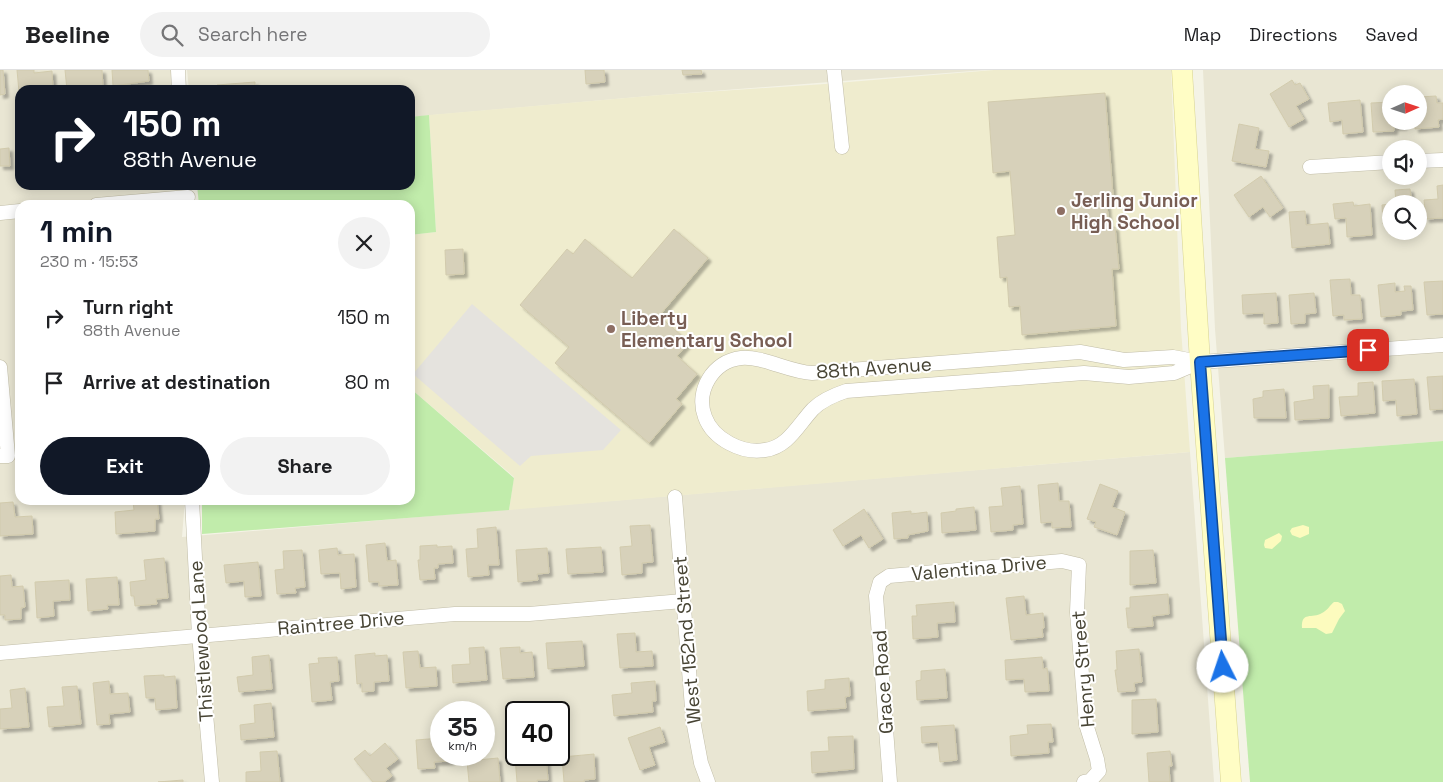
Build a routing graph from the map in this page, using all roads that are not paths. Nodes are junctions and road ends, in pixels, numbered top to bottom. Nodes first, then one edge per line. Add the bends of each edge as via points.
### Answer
1 (178, 70) edge
2 (834, 70) edge
3 (1182, 70) edge
4 (179, 85) edge
5 (842, 147) dead end
6 (1443, 160) edge
7 (1427, 161) edge
8 (1382, 162) edge
9 (1310, 166) dead end
10 (188, 196) edge
11 (147, 200) edge
12 (15, 212) edge
13 (0, 213) edge
14 (1443, 344) edge
15 (1200, 362) junction
16 (0, 367) edge
17 (4, 456) edge
18 (676, 497) dead end
19 (192, 505) edge
20 (1079, 565) joint
21 (880, 582) joint
22 (683, 601) junction
23 (199, 635) junction
24 (0, 653) edge
25 (704, 781) edge
26 (212, 782) edge
27 (890, 782) edge
28 (1084, 782) edge
29 (1231, 782) edge

1 - 4 street
2 - 5 street
3 - 15 street
6 - 7 street
8 - 9 street
10 - 11 street
12 - 13 street
14 - 15 street, 88th Avenue
15 - 15 street, 88th Avenue via 1173,357 1124,360 1080,352 802,373 739,358 718,367 712,374 702,397 703,411 706,420 724,440 744,450 764,450 784,442 823,401 846,391 1084,373 1129,376 1174,373
15 - 29 street
16 - 17 street
18 - 22 street, West 152nd Street
19 - 23 street, Thistlewood Lane
20 - 21 street, Valentina Drive via 1062,561 889,576
20 - 28 street, Henry Street via 1077,612 1086,724 1099,771 1090,781
21 - 27 street, Grace Road via 876,596
22 - 23 street, Raintree Drive via 529,614 455,614
22 - 25 street, West 152nd Street via 693,720
23 - 24 street, Raintree Drive
23 - 26 street, Thistlewood Lane

